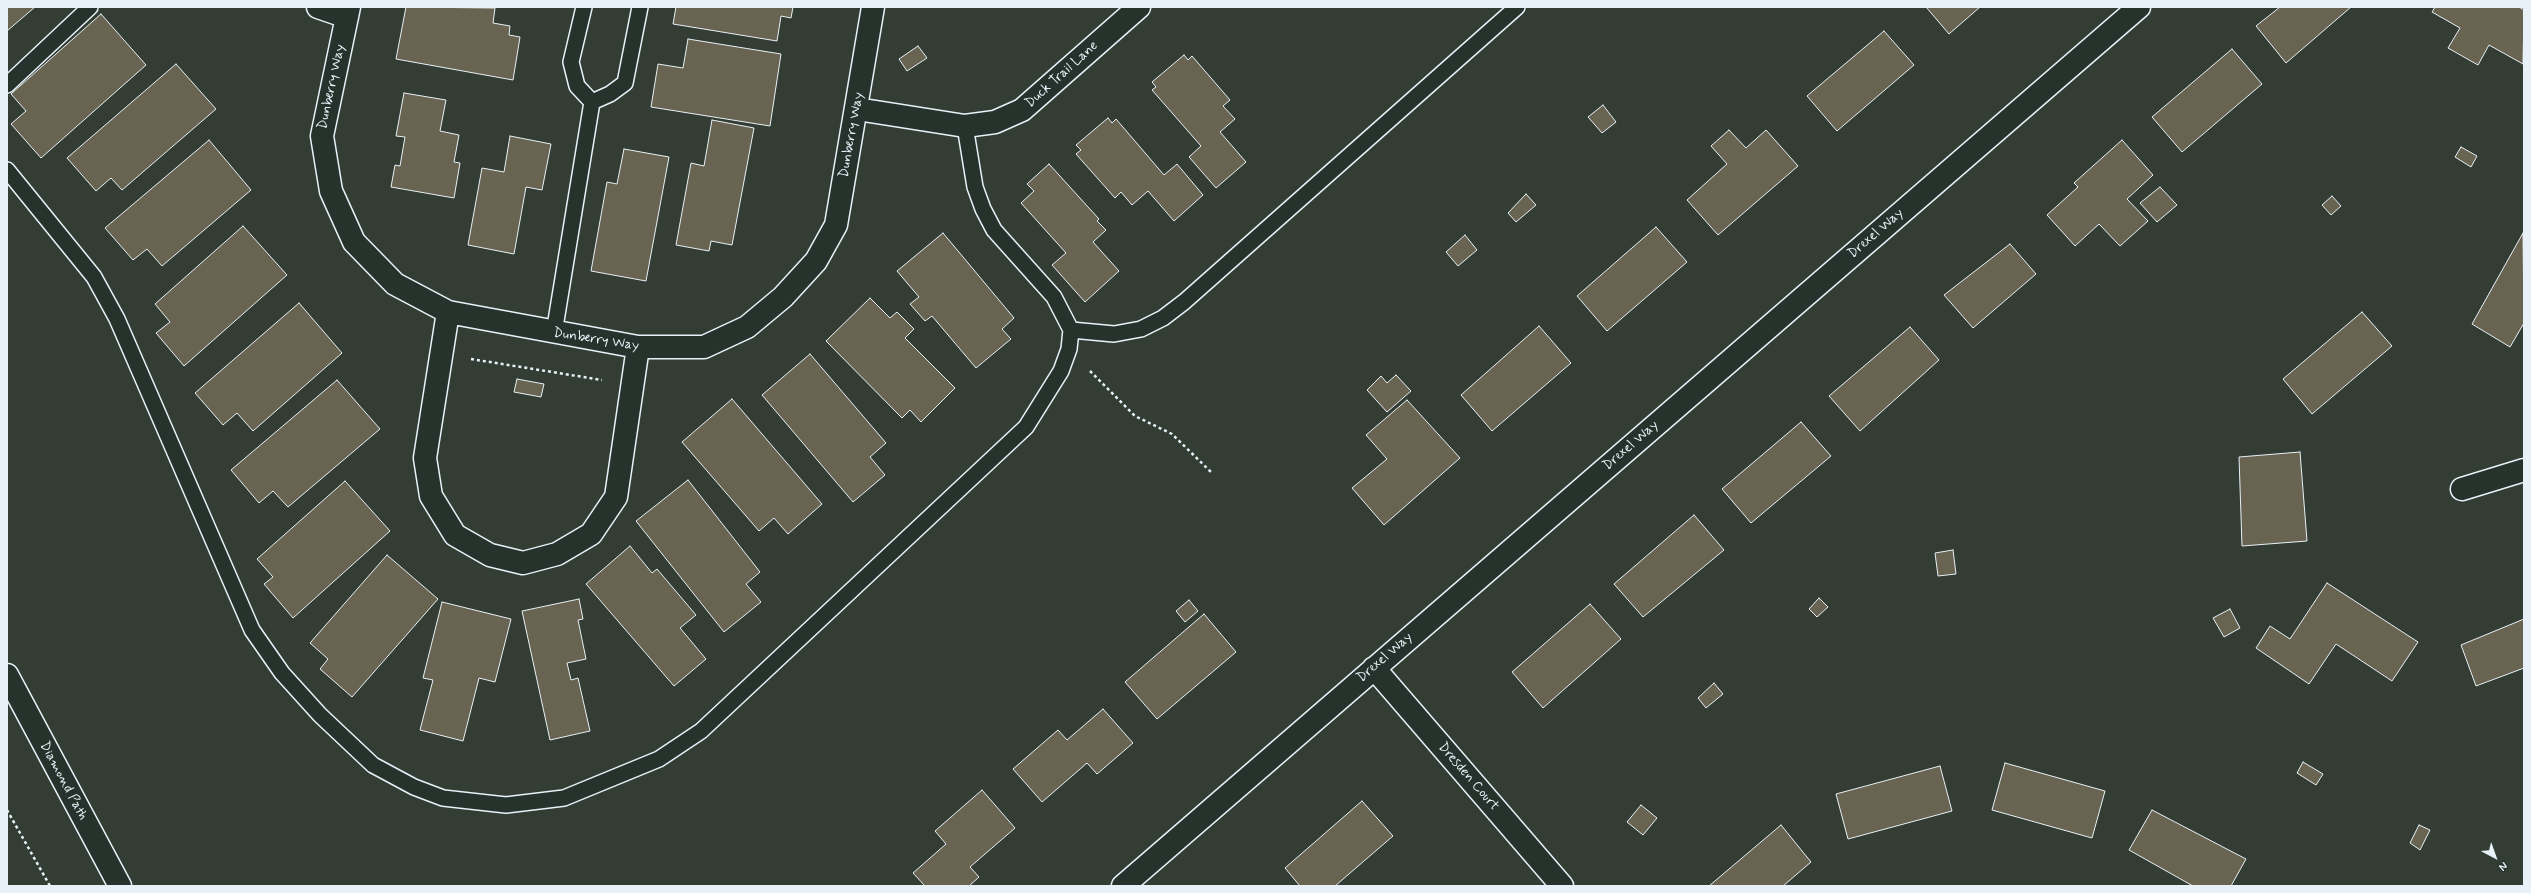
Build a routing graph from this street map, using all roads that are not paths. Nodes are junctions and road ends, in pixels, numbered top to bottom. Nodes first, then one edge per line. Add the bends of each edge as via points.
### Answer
1 (90, 7) edge
2 (318, 7) edge
3 (584, 7) edge
4 (640, 7) edge
5 (873, 7) edge
6 (1139, 7) edge
7 (1518, 7) edge
8 (2139, 7) edge
9 (348, 12) edge
10 (7, 85) edge
11 (592, 102) junction
12 (857, 109) junction
13 (965, 126) junction
14 (7, 170) edge
15 (448, 312) junction
16 (1072, 330) junction
17 (554, 333) junction
18 (638, 347) junction
19 (2524, 470) edge
20 (2462, 490) dead end
21 (1374, 668) junction
22 (7, 675) edge
23 (120, 886) edge
24 (1123, 886) edge
25 (1562, 886) edge

1 - 10 lane
2 - 9 street
3 - 11 lane via 571,62 576,86
4 - 11 lane via 625,83 610,94
5 - 12 street, Dunberry Way
6 - 13 street, Duck Trail Lane via 1022,110 995,122
7 - 16 lane via 1163,318 1141,329 1114,334
8 - 21 street, Drexel Way
9 - 15 street, Dunberry Way via 322,136 331,190 354,242 395,284
11 - 17 lane
12 - 13 street, Duck Trail Lane
12 - 18 street, Dunberry Way via 836,225 811,266 783,297 747,327 704,347
13 - 16 lane via 975,187 994,230 1054,297
14 - 16 lane via 94,277 117,319 252,630 265,649 282,673 320,715 373,765 414,787 443,798 506,805 564,798 659,759 700,731 1026,427 1060,371 1069,349
15 - 17 street, Dunberry Way
15 - 18 street via 425,458 431,496 456,535 490,555 523,563 557,554 591,534 616,497
17 - 18 street, Dunberry Way
19 - 20 street
21 - 24 street, Drexel Way
21 - 25 street, Dresden Court
22 - 23 street, Diamond Path

